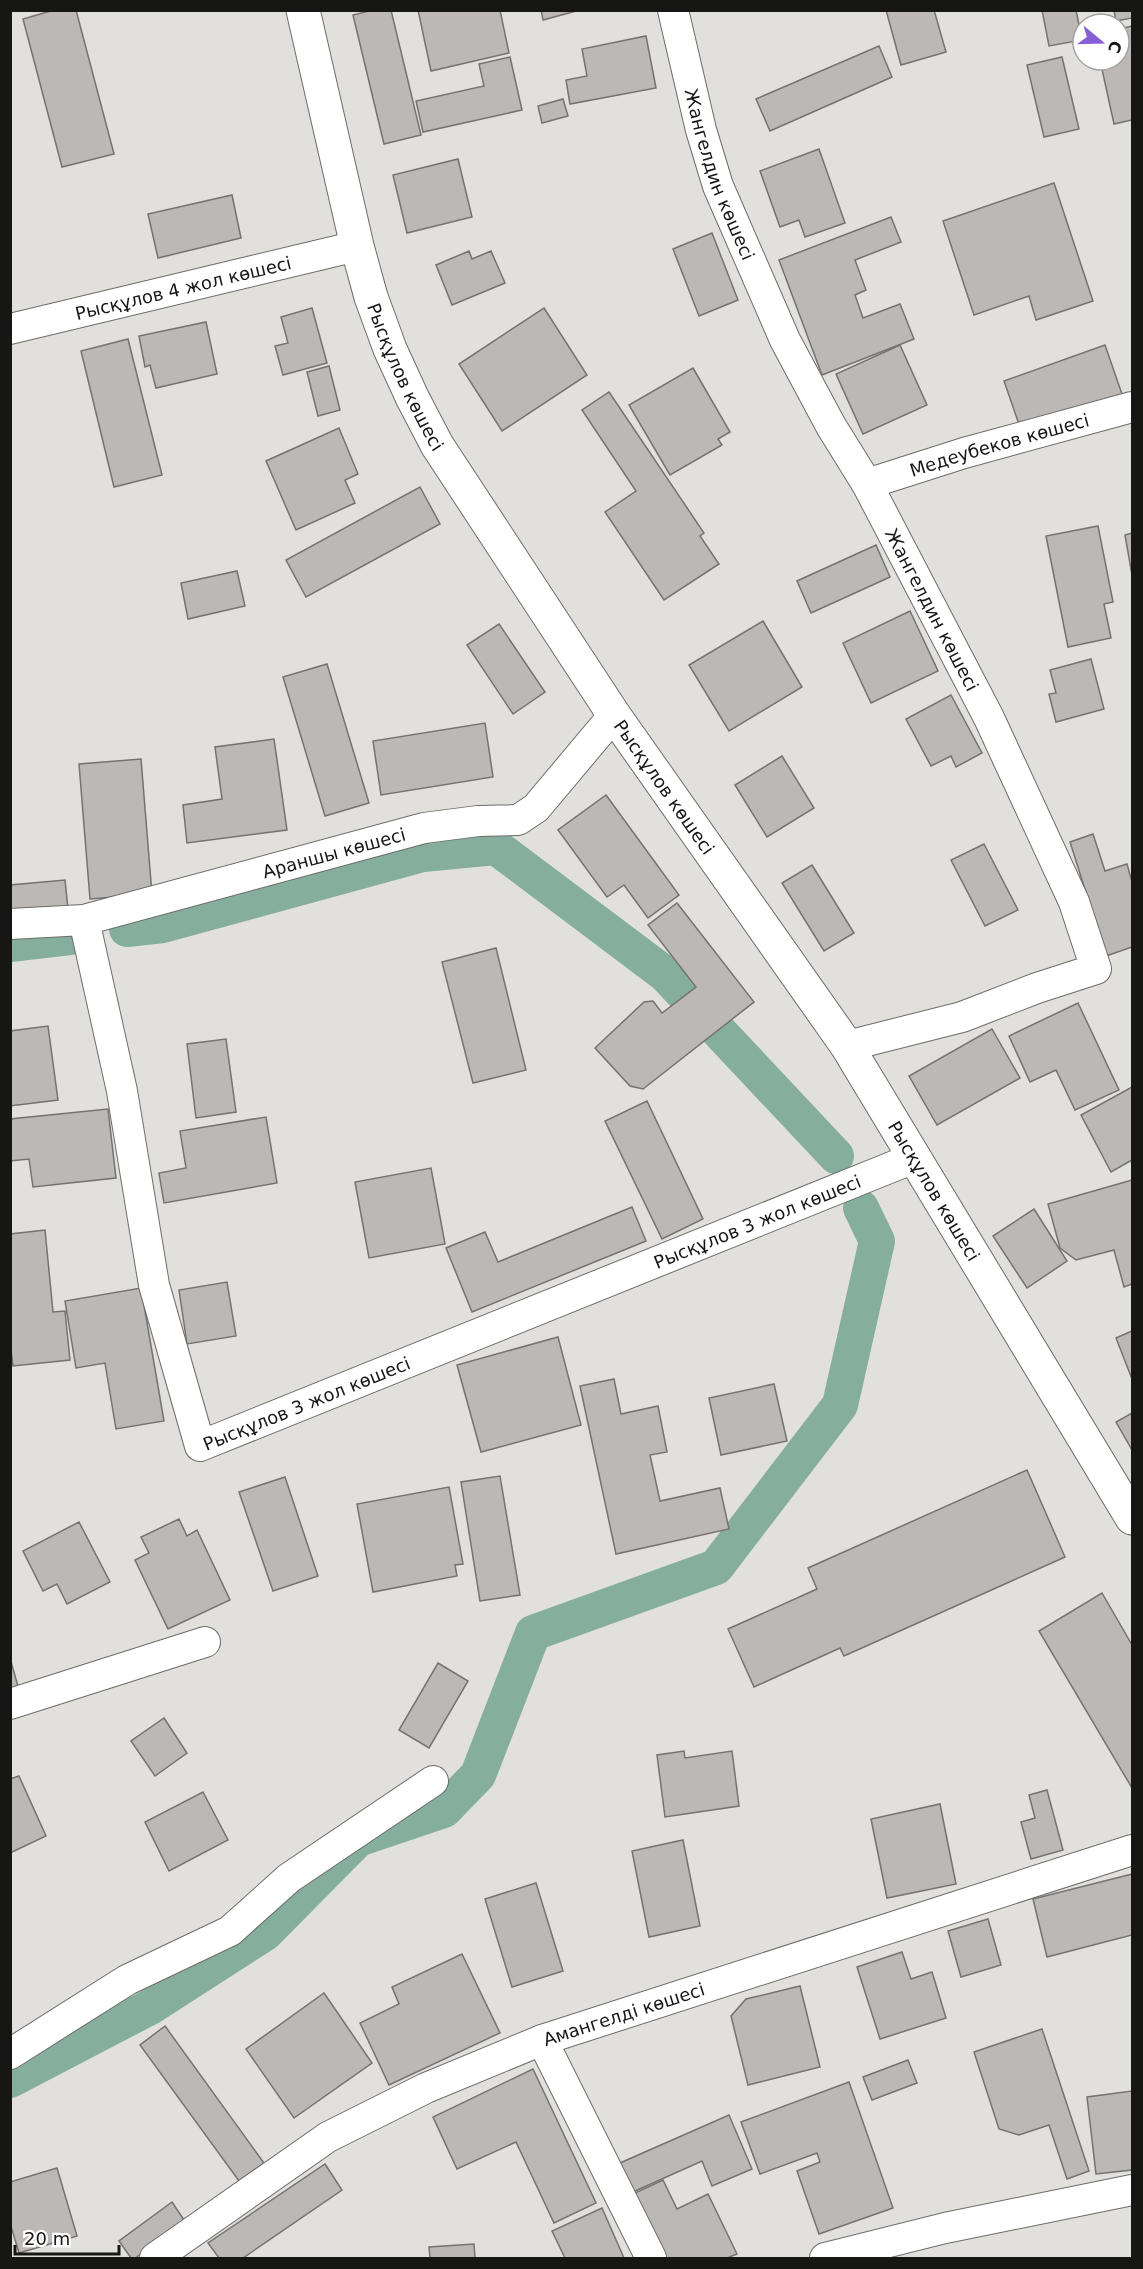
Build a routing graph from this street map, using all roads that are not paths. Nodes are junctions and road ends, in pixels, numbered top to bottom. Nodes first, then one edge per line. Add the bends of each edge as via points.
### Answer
1 (303, 10) edge
2 (673, 10) edge
3 (357, 246) junction
4 (10, 329) edge
5 (1132, 407) edge
6 (867, 484) junction
7 (614, 715) junction
8 (84, 920) junction
9 (10, 924) edge
10 (847, 1046) junction
11 (914, 1158) junction
12 (1132, 1518) edge
13 (205, 1642) dead end
14 (10, 1704) edge
15 (433, 1781) dead end
16 (1132, 1850) edge
17 (542, 2040) junction
18 (10, 2054) edge
19 (1132, 2190) edge
20 (155, 2259) edge
21 (651, 2259) edge
22 (825, 2259) edge

1 - 3 main road, Рысқұлов көшесі
2 - 6 street, Жангелдин көшесі via 700,130 718,186 785,340
3 - 4 street, Рысқұлов 4 жол көшесі
3 - 7 main road, Рысқұлов көшесі via 390,349 432,435
5 - 6 street, Медеубеков көшесі
6 - 10 street, Жангелдин көшесі via 989,718 1074,902 1096,969 962,1017
7 - 8 street, Араншы көшесі via 536,808 518,819 424,828
7 - 10 main road, Рысқұлов көшесі
8 - 9 street, Араншы көшесі
8 - 11 street, Рысқұлов 3 жол көшесі via 122,1091 154,1284 201,1446
10 - 11 main road, Рысқұлов көшесі
11 - 12 main road, Рысқұлов көшесі
13 - 14 street
15 - 18 street via 289,1878 230,1931 127,1980
16 - 17 street, Амангелді көшесі
17 - 20 street, Амангелді көшесі via 426,2088 328,2137
17 - 21 street
19 - 22 street via 945,2228

